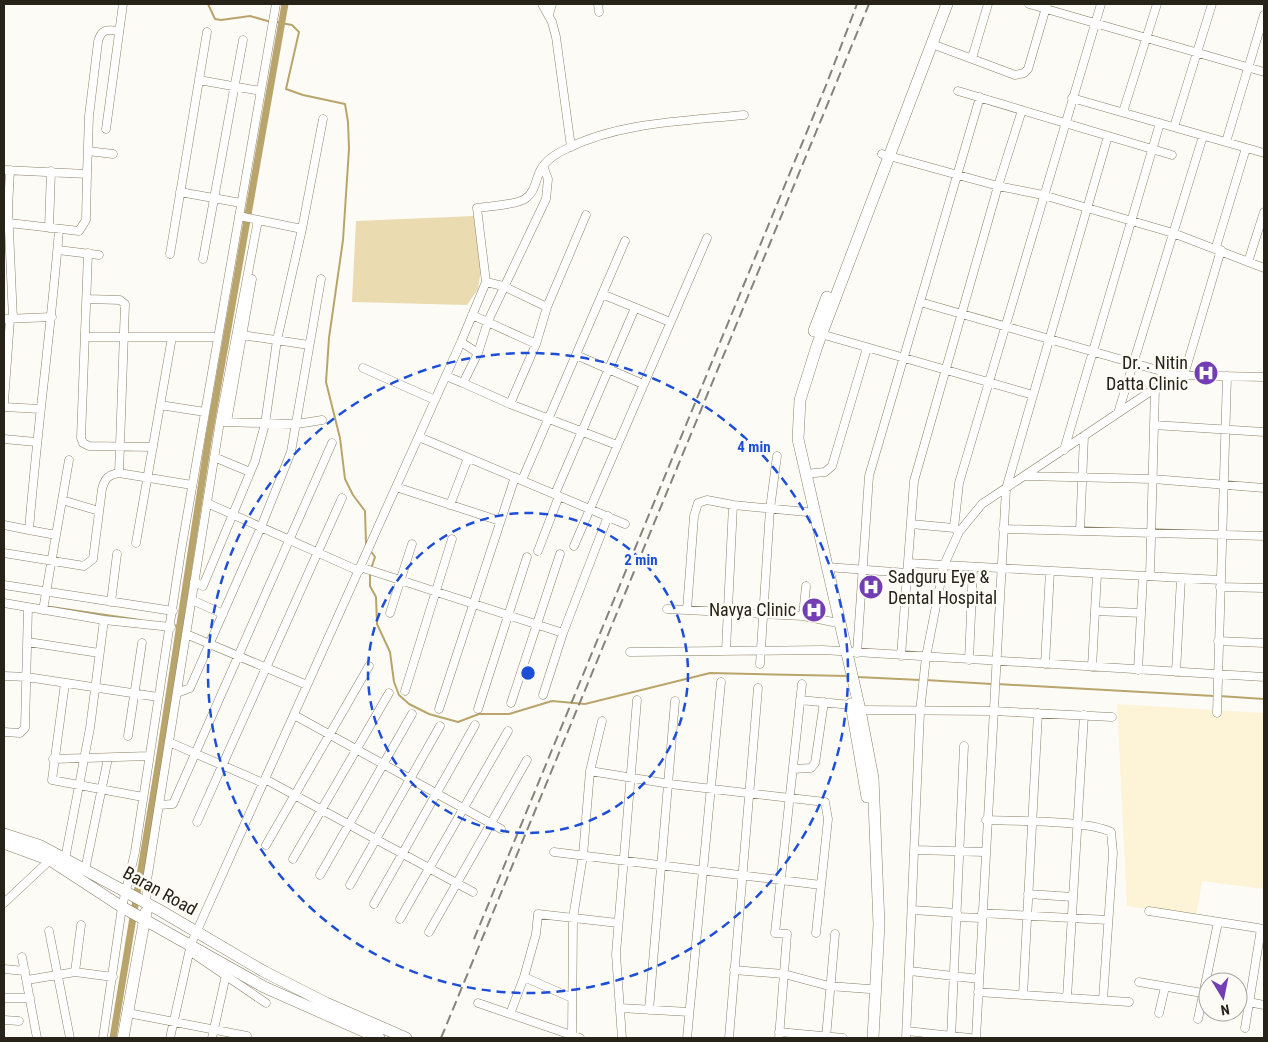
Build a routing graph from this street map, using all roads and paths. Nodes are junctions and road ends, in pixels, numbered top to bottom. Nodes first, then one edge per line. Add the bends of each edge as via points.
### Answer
1 (123, 4) edge
2 (276, 4) edge
3 (542, 4) edge
4 (552, 4) edge
5 (598, 4) edge
6 (940, 4) edge
7 (948, 4) edge
8 (988, 4) edge
9 (1029, 4) edge
10 (1101, 4) edge
11 (1157, 4) edge
12 (1212, 4) edge
13 (1046, 6) edge
14 (599, 12) dead end
15 (549, 14) junction
16 (1264, 15) edge
17 (1095, 22) junction
18 (119, 30) junction
19 (207, 32) dead end
20 (1146, 39) junction
21 (243, 40) dead end
22 (932, 44) junction
23 (1198, 53) junction
24 (972, 58) junction
25 (1249, 68) junction
26 (1264, 72) edge
27 (199, 80) junction
28 (234, 87) junction
29 (260, 91) junction
30 (958, 91) dead end
31 (980, 97) junction
32 (1072, 98) junction
33 (1022, 110) junction
34 (1123, 112) junction
35 (744, 115) dead end
36 (323, 119) dead end
37 (1064, 122) junction
38 (1160, 123) junction
39 (1174, 127) junction
40 (106, 129) dead end
41 (1108, 136) junction
42 (1203, 136) junction
43 (1226, 142) junction
44 (571, 147) junction
45 (1246, 148) junction
46 (1152, 149) junction
47 (88, 151) junction
48 (1264, 153) edge
49 (113, 154) dead end
50 (886, 155) junction
51 (1172, 155) dead end
52 (543, 166) junction
53 (7, 170) edge
54 (51, 171) junction
55 (87, 174) junction
56 (957, 174) junction
57 (998, 186) junction
58 (180, 192) junction
59 (1043, 195) junction
60 (214, 198) junction
61 (241, 203) junction
62 (6, 208) edge
63 (1087, 208) junction
64 (1264, 212) edge
65 (586, 215) dead end
66 (241, 217) junction
67 (256, 219) junction
68 (1130, 220) junction
69 (9, 223) junction
70 (49, 228) junction
71 (302, 229) junction
72 (60, 230) junction
73 (1173, 233) junction
74 (707, 238) dead end
75 (625, 242) dead end
76 (1218, 249) junction
77 (58, 250) junction
78 (88, 254) junction
79 (170, 254) dead end
80 (99, 255) dead end
81 (203, 259) dead end
82 (1248, 262) junction
83 (1264, 268) edge
84 (252, 279) dead end
85 (321, 279) dead end
86 (486, 282) junction
87 (503, 286) junction
88 (602, 294) junction
89 (86, 299) junction
90 (920, 302) junction
91 (547, 307) junction
92 (635, 308) junction
93 (962, 314) junction
94 (472, 315) junction
95 (52, 317) junction
96 (9, 319) edge
97 (488, 322) junction
98 (670, 322) junction
99 (1005, 326) junction
100 (821, 334) junction
101 (242, 335) junction
102 (85, 337) junction
103 (124, 337) junction
104 (172, 337) junction
105 (218, 337) junction
106 (1049, 339) junction
107 (277, 340) junction
108 (461, 342) junction
109 (536, 344) junction
110 (310, 345) junction
111 (867, 348) junction
112 (1092, 351) junction
113 (478, 352) junction
114 (576, 355) junction
115 (904, 359) junction
116 (1134, 363) junction
117 (363, 368) dead end
118 (609, 369) junction
119 (947, 371) junction
120 (1175, 375) junction
121 (1184, 375) junction
122 (446, 376) junction
123 (1227, 376) junction
124 (1264, 377) edge
125 (463, 383) junction
126 (988, 383) junction
127 (643, 384) junction
128 (1155, 388) junction
129 (1032, 395) junction
130 (435, 400) junction
131 (4, 402) edge
132 (510, 404) junction
133 (160, 405) junction
134 (4, 407) edge
135 (40, 409) junction
136 (205, 412) junction
137 (1118, 413) junction
138 (549, 418) junction
139 (322, 420) dead end
140 (224, 422) junction
141 (264, 424) junction
142 (297, 424) junction
143 (1154, 426) junction
144 (1225, 428) junction
145 (582, 431) junction
146 (1264, 432) edge
147 (1084, 436) junction
148 (419, 437) junction
149 (4, 439) edge
150 (36, 442) junction
151 (332, 443) dead end
152 (121, 446) junction
153 (617, 446) junction
154 (153, 447) junction
155 (1064, 450) junction
156 (777, 456) dead end
157 (214, 457) junction
158 (468, 458) junction
159 (70, 460) dead end
160 (250, 472) junction
161 (119, 473) junction
162 (805, 474) junction
163 (1025, 476) junction
164 (147, 477) junction
165 (1083, 478) junction
166 (518, 479) junction
167 (1153, 479) junction
168 (192, 485) junction
169 (1222, 486) junction
170 (396, 487) junction
171 (1264, 488) edge
172 (1006, 489) junction
173 (557, 495) junction
174 (342, 498) dead end
175 (62, 500) junction
176 (207, 502) junction
177 (450, 505) junction
178 (733, 506) junction
179 (590, 509) junction
180 (770, 509) junction
181 (99, 511) junction
182 (807, 512) junction
183 (234, 515) junction
184 (608, 516) junction
185 (500, 521) junction
186 (625, 524) dead end
187 (911, 524) junction
188 (4, 526) edge
189 (261, 527) junction
190 (1004, 529) junction
191 (29, 530) junction
192 (956, 530) junction
193 (1080, 531) junction
194 (1152, 533) junction
195 (56, 535) junction
196 (1222, 535) junction
197 (1264, 536) edge
198 (289, 540) junction
199 (452, 540) dead end
200 (136, 543) dead end
201 (412, 544) dead end
202 (574, 546) dead end
203 (538, 551) dead end
204 (317, 552) junction
205 (4, 553) edge
206 (117, 554) dead end
207 (560, 554) dead end
208 (527, 557) dead end
209 (52, 561) junction
210 (908, 563) junction
211 (944, 565) junction
212 (828, 567) junction
213 (973, 567) junction
214 (362, 569) junction
215 (1001, 569) junction
216 (863, 570) junction
217 (1050, 571) junction
218 (907, 573) junction
219 (1097, 574) junction
220 (1146, 576) junction
221 (1181, 578) junction
222 (400, 580) junction
223 (194, 582) junction
224 (1220, 583) junction
225 (4, 585) edge
226 (806, 586) dead end
227 (1264, 588) edge
228 (47, 592) junction
229 (436, 592) junction
230 (192, 600) junction
231 (111, 602) junction
232 (4, 603) edge
233 (472, 604) junction
234 (28, 607) junction
235 (667, 609) dead end
236 (43, 610) junction
237 (687, 610) junction
238 (1095, 611) junction
239 (727, 612) junction
240 (390, 613) dead end
241 (1141, 613) junction
242 (223, 614) junction
243 (764, 614) junction
244 (508, 615) junction
245 (803, 616) junction
246 (104, 620) junction
247 (171, 621) junction
248 (188, 621) junction
249 (833, 622) junction
250 (536, 624) junction
251 (562, 633) junction
252 (186, 634) junction
253 (1218, 641) junction
254 (28, 642) junction
255 (142, 643) dead end
256 (1264, 643) edge
257 (210, 644) junction
258 (726, 650) junction
259 (761, 650) junction
260 (630, 652) dead end
261 (99, 653) junction
262 (238, 656) junction
263 (901, 656) junction
264 (926, 657) junction
265 (847, 658) junction
266 (969, 660) junction
267 (996, 661) junction
268 (760, 664) dead end
269 (1045, 664) junction
270 (369, 666) dead end
271 (1092, 667) junction
272 (266, 668) junction
273 (1138, 670) junction
274 (1176, 672) junction
275 (1218, 675) junction
276 (4, 676) edge
277 (1264, 676) edge
278 (27, 677) junction
279 (721, 682) dead end
280 (65, 683) junction
281 (802, 684) dead end
282 (307, 685) junction
283 (94, 687) junction
284 (758, 688) dead end
285 (405, 691) dead end
286 (389, 692) dead end
287 (134, 693) junction
288 (177, 693) junction
289 (543, 695) dead end
290 (158, 697) junction
291 (638, 700) dead end
292 (800, 700) junction
293 (675, 701) dead end
294 (824, 702) junction
295 (511, 704) dead end
296 (855, 707) junction
297 (439, 709) dead end
298 (478, 709) dead end
299 (993, 711) junction
300 (920, 712) junction
301 (1038, 713) junction
302 (1217, 713) dead end
303 (412, 714) dead end
304 (294, 715) junction
305 (1084, 715) junction
306 (1112, 718) dead end
307 (602, 721) dead end
308 (475, 725) dead end
309 (440, 726) dead end
310 (508, 731) dead end
311 (4, 732) edge
312 (330, 734) junction
313 (128, 736) dead end
314 (169, 742) junction
315 (964, 746) dead end
316 (357, 749) junction
317 (194, 753) junction
318 (149, 756) junction
319 (108, 758) junction
320 (54, 759) junction
321 (84, 759) junction
322 (527, 760) dead end
323 (383, 764) junction
324 (222, 766) junction
325 (792, 769) junction
326 (590, 771) junction
327 (629, 778) junction
328 (410, 779) junction
329 (264, 781) junction
330 (670, 784) junction
331 (79, 786) junction
332 (103, 790) junction
333 (710, 790) junction
334 (437, 794) junction
335 (294, 795) junction
336 (750, 795) junction
337 (143, 797) junction
338 (789, 799) junction
339 (159, 805) junction
340 (464, 808) junction
341 (322, 810) junction
342 (986, 820) junction
343 (197, 822) dead end
344 (1032, 822) junction
345 (491, 823) junction
346 (348, 824) junction
347 (1077, 825) junction
348 (501, 829) dead end
349 (4, 834) edge
350 (376, 839) junction
351 (4, 842) edge
352 (266, 845) dead end
353 (916, 850) junction
354 (959, 851) junction
355 (554, 852) dead end
356 (984, 852) junction
357 (402, 854) junction
358 (583, 855) junction
359 (65, 859) junction
360 (50, 860) junction
361 (293, 860) dead end
362 (623, 861) junction
363 (661, 866) junction
364 (429, 868) junction
365 (85, 870) junction
366 (702, 871) junction
367 (320, 875) dead end
368 (742, 876) junction
369 (781, 881) junction
370 (457, 883) junction
371 (350, 885) dead end
372 (821, 886) junction
373 (473, 892) dead end
374 (128, 893) junction
375 (1028, 894) junction
376 (1073, 897) junction
377 (144, 902) junction
378 (4, 904) edge
379 (374, 904) dead end
380 (125, 908) junction
381 (913, 910) junction
382 (1148, 911) dead end
383 (957, 915) junction
384 (982, 916) junction
385 (1027, 916) junction
386 (142, 917) junction
387 (573, 918) junction
388 (1071, 918) junction
389 (400, 919) dead end
390 (1108, 920) junction
391 (1218, 922) junction
392 (618, 923) junction
393 (81, 925) dead end
394 (1263, 929) edge
395 (48, 931) dead end
396 (197, 932) junction
397 (429, 932) dead end
398 (816, 933) dead end
399 (835, 934) dead end
400 (191, 948) junction
401 (22, 957) dead end
402 (4, 970) edge
403 (25, 970) junction
404 (734, 970) junction
405 (910, 971) junction
406 (75, 972) junction
407 (1210, 972) edge
408 (784, 974) junction
409 (58, 975) junction
410 (226, 975) junction
411 (112, 977) junction
412 (524, 977) junction
413 (954, 977) junction
414 (979, 979) junction
415 (27, 980) junction
416 (1140, 982) dead end
417 (829, 986) junction
418 (1165, 987) junction
419 (869, 989) junction
420 (978, 992) junction
421 (1198, 993) edge
422 (1022, 995) junction
423 (4, 998) edge
424 (30, 998) junction
425 (572, 998) junction
426 (1066, 998) junction
427 (1103, 1000) junction
428 (1129, 1002) dead end
429 (1249, 1002) junction
430 (266, 1003) dead end
431 (478, 1003) dead end
432 (1264, 1004) edge
433 (620, 1008) junction
434 (650, 1010) junction
435 (689, 1012) junction
436 (1159, 1012) dead end
437 (128, 1013) junction
438 (510, 1014) junction
439 (4, 1020) edge
440 (174, 1020) junction
441 (19, 1021) dead end
442 (1245, 1028) dead end
443 (214, 1029) junction
444 (779, 1035) edge
445 (906, 1035) edge
446 (246, 1036) dead end
447 (575, 1037) edge
448 (826, 1037) edge
449 (951, 1037) edge
450 (37, 1038) edge
451 (70, 1038) edge
452 (102, 1038) edge
453 (123, 1038) edge
454 (170, 1038) edge
455 (212, 1038) edge
456 (379, 1038) edge
457 (406, 1038) edge
458 (622, 1038) edge
459 (687, 1038) edge
460 (729, 1038) edge
461 (843, 1038) edge
462 (866, 1038) edge
463 (872, 1038) edge
464 (970, 1038) edge
465 (976, 1038) edge

1 - 18 street
2 - 29 street
3 - 15 street
4 - 15 street
5 - 14 street
6 - 50 street
7 - 22 street
8 - 24 street
9 - 13 street
10 - 17 street
11 - 20 street
12 - 23 street
13 - 17 street
13 - 24 street via 1028,69 1024,73 1014,74
15 - 44 street via 558,47
16 - 25 street
17 - 20 street
17 - 32 street
18 - 40 street
18 - 47 street via 105,30 99,37
19 - 27 street
20 - 23 street
20 - 34 street
21 - 28 street
22 - 24 street
22 - 50 street
23 - 25 street
23 - 39 street
25 - 26 street
25 - 43 street
27 - 28 street
27 - 58 street
28 - 29 street
28 - 60 street
29 - 61 street
30 - 31 street
31 - 33 street
31 - 56 street
32 - 34 street
32 - 37 street
33 - 37 street
33 - 57 street
34 - 38 street
35 - 44 street via 652,125
36 - 71 street
37 - 41 street
37 - 59 street
38 - 39 street
38 - 46 street
39 - 42 street
41 - 46 street
41 - 63 street
42 - 43 street
42 - 73 street
43 - 45 street
44 - 52 street
45 - 48 street
45 - 76 street
46 - 51 street
46 - 68 street
47 - 49 street
47 - 55 street
50 - 56 street
50 - 100 street
50 - 182 street via 820,316 794,398 790,441
52 - 86 street via 535,187 524,200 477,208
52 - 87 street via 548,179 546,199
53 - 54 street
53 - 62 street
54 - 55 street
54 - 70 street
55 - 72 street via 83,227 79,231
56 - 57 street
56 - 90 street
57 - 59 street
57 - 93 street
58 - 60 street
58 - 79 street
59 - 63 street
59 - 99 street
60 - 61 street
60 - 81 street
61 - 66 street
62 - 69 street
63 - 68 street
63 - 106 street
64 - 82 street
65 - 91 street
66 - 67 street
66 - 105 street
67 - 71 street
67 - 140 street
68 - 73 street
68 - 112 street
69 - 70 street
69 - 96 street
70 - 72 street
71 - 107 street
72 - 77 street
73 - 76 street
73 - 116 street
74 - 98 street
75 - 88 street
76 - 82 street
76 - 121 street
77 - 78 street
77 - 95 street
78 - 80 street
78 - 89 street
82 - 83 street
84 - 101 street
85 - 110 street
86 - 87 street
86 - 94 street
87 - 91 street
87 - 97 street
88 - 92 street
88 - 114 street
89 - 102 street
89 - 103 street via 120,300 125,304
90 - 93 street
90 - 115 street
91 - 109 street
92 - 98 street
92 - 118 street
93 - 99 street
93 - 119 street
94 - 97 street
94 - 108 street
95 - 96 street
95 - 135 street
96 - 131 street
97 - 109 street
97 - 113 street
98 - 127 street
99 - 106 street
99 - 126 street
100 - 111 street
100 - 162 street via 798,413 798,439
101 - 107 street
101 - 140 street
102 - 103 street
102 - 152 street via 81,438 89,446
103 - 104 street
103 - 152 street
104 - 105 street
104 - 133 street
105 - 136 street
106 - 112 street
106 - 129 street
107 - 110 street
107 - 141 street
108 - 113 street
108 - 122 street
109 - 132 street
110 - 142 street
111 - 115 street
111 - 162 street via 832,466 825,472
112 - 116 street
112 - 155 street
113 - 125 street
114 - 118 street
114 - 138 street
115 - 119 street
115 - 216 street via 870,476
116 - 120 street
116 - 137 street
117 - 130 street
118 - 127 street
118 - 145 street
119 - 126 street
119 - 187 street via 914,481
120 - 121 street
120 - 128 street
121 - 123 street
122 - 125 street
122 - 130 street
123 - 124 street
123 - 144 street
125 - 132 street
126 - 129 street
126 - 192 street via 959,483
127 - 153 street
128 - 137 street
128 - 143 street
129 - 172 street
130 - 148 street
132 - 138 street
133 - 136 street
133 - 154 street
134 - 135 street
135 - 150 street
136 - 168 street
137 - 147 street
138 - 145 street
138 - 166 street
139 - 142 street
140 - 141 street
140 - 157 street
141 - 142 street
141 - 160 street
142 - 189 street via 291,452
143 - 144 street
143 - 167 street
144 - 146 street
144 - 169 street
145 - 153 street
145 - 173 street
147 - 155 street
147 - 165 street
148 - 158 street
148 - 170 street
149 - 150 street
150 - 191 street
151 - 198 street
152 - 154 street
152 - 161 street
153 - 179 street
154 - 164 street
155 - 163 street
156 - 180 street
157 - 160 street
157 - 176 street
158 - 166 street
158 - 177 street
159 - 175 street
160 - 183 street
161 - 164 street
161 - 181 street via 104,479
162 - 212 street
163 - 165 street
163 - 172 street
164 - 168 street
164 - 200 street
165 - 167 street
165 - 193 street
166 - 173 street
166 - 185 street
167 - 169 street
167 - 194 street
168 - 247 street
169 - 171 street
169 - 196 street
170 - 177 street
170 - 214 street
172 - 190 street
172 - 192 street via 982,504
173 - 179 street
173 - 203 street
174 - 204 street
175 - 181 street
175 - 195 street
176 - 183 street
176 - 223 street
177 - 185 street
178 - 180 street
178 - 237 street via 707,500 698,503 694,516
178 - 239 street
179 - 184 street
179 - 202 street
180 - 182 street
180 - 243 street
181 - 209 street via 90,564
182 - 249 street
183 - 189 street
183 - 223 street via 204,586
184 - 186 street
184 - 251 street
185 - 233 street
187 - 192 street
187 - 210 street
188 - 191 street
189 - 198 street
189 - 242 street
190 - 193 street
190 - 215 street
191 - 195 street
192 - 211 street
193 - 194 street
194 - 196 street
194 - 220 street
195 - 209 street
196 - 197 street
196 - 224 street
198 - 204 street
198 - 262 street
199 - 229 street
201 - 222 street
204 - 214 street
204 - 272 street
205 - 209 street
206 - 231 street
207 - 250 street
208 - 244 street
209 - 228 street
210 - 211 street
210 - 218 street
211 - 213 street
211 - 264 street
212 - 216 street
212 - 265 street
213 - 215 street
213 - 266 street
214 - 222 street
214 - 282 street
215 - 217 street
215 - 267 street
216 - 218 street
216 - 265 street
217 - 219 street
217 - 269 street
218 - 263 street
219 - 220 street
219 - 238 street
220 - 221 street
220 - 241 street
221 - 224 street
221 - 274 street
222 - 229 street
222 - 240 street
223 - 230 street
224 - 227 street
224 - 253 street
225 - 228 street
226 - 245 street
228 - 231 street
228 - 236 street
229 - 233 street
229 - 285 street
230 - 242 street
230 - 248 street
231 - 247 street
232 - 234 street
233 - 244 street
233 - 297 street
234 - 236 street
234 - 254 street
235 - 237 street
236 - 246 street
237 - 239 street
238 - 241 street
238 - 271 street
239 - 243 street
239 - 258 street
241 - 273 street
242 - 257 street
243 - 245 street
243 - 259 street
244 - 250 street
244 - 298 street
245 - 249 street
246 - 247 street
246 - 261 street
247 - 248 street
247 - 290 street
248 - 252 street
249 - 265 street
250 - 251 street
250 - 295 street
251 - 289 street
252 - 257 street
252 - 288 street
253 - 256 street
253 - 275 street
254 - 261 street
254 - 278 street
255 - 287 street
257 - 262 street
257 - 288 street via 190,688
258 - 259 street
258 - 260 street
259 - 265 street
259 - 268 street
261 - 283 street
262 - 272 street
262 - 317 street
263 - 264 street
263 - 265 street
264 - 266 street
264 - 300 street
265 - 296 street
266 - 267 street
267 - 269 street
267 - 299 street
269 - 271 street
270 - 312 street
271 - 273 street
272 - 282 street
272 - 324 street
273 - 274 street
274 - 275 street
275 - 277 street
275 - 302 street
276 - 278 street
278 - 280 street
278 - 311 street via 25,728 20,733
279 - 333 street
280 - 283 street
280 - 320 street
281 - 292 street
282 - 304 street
283 - 287 street
283 - 321 street
284 - 336 street
286 - 316 street
287 - 290 street
287 - 313 street
288 - 314 street
290 - 318 street
291 - 327 street
292 - 294 street
292 - 325 street
293 - 330 street
294 - 296 street
294 - 325 street via 815,763 811,768
296 - 300 street
296 - 419 street via 870,828
296 - 463 street via 871,766 876,818 878,924
299 - 300 street
299 - 301 street
299 - 342 street
300 - 353 street
301 - 305 street
301 - 344 street
303 - 323 street
304 - 312 street
304 - 329 street
305 - 306 street
305 - 347 street
307 - 326 street
308 - 334 street
309 - 328 street
310 - 340 street
312 - 316 street
312 - 335 street
314 - 317 street
314 - 339 street
315 - 354 street
316 - 323 street
316 - 341 street
317 - 324 street
317 - 339 street via 173,804
318 - 319 street
318 - 337 street
319 - 321 street
319 - 332 street
320 - 321 street
320 - 331 street via 52,780
321 - 331 street
322 - 345 street
323 - 328 street
323 - 346 street
324 - 329 street
324 - 343 street
325 - 338 street
326 - 327 street
326 - 358 street
327 - 330 street
327 - 362 street
328 - 334 street
328 - 350 street
329 - 335 street
329 - 396 street
330 - 333 street
330 - 363 street
331 - 332 street
331 - 359 street
332 - 337 street
332 - 365 street
333 - 336 street
333 - 366 street
334 - 340 street
334 - 357 street
335 - 341 street
335 - 352 street
336 - 338 street
336 - 368 street
337 - 374 street
338 - 369 street
338 - 372 street via 825,802 828,819
339 - 377 street
340 - 345 street
340 - 364 street
341 - 346 street
341 - 361 street
342 - 344 street
342 - 356 street
344 - 347 street
344 - 375 street
345 - 348 street
345 - 370 street
346 - 350 street
346 - 367 street
347 - 376 street
347 - 390 street via 1104,828 1111,832 1113,853
349 - 359 street, Baran Road via 41,846
350 - 357 street
350 - 371 street
351 - 360 street, Baran Road
353 - 354 street
353 - 381 street
354 - 356 street
354 - 383 street
355 - 358 street
356 - 384 street
357 - 364 street
357 - 379 street
358 - 362 street
358 - 387 street
359 - 365 street, Baran Road
360 - 378 street
360 - 380 street, Baran Road
362 - 363 street
362 - 392 street
363 - 366 street
363 - 434 street
364 - 370 street
364 - 389 street
365 - 374 street, Baran Road
366 - 368 street
366 - 435 street
368 - 369 street
368 - 404 street
369 - 372 street
369 - 408 street via 775,933 787,934
370 - 373 street
370 - 397 street
372 - 398 street
374 - 377 street, Baran Road
374 - 380 street
375 - 376 street
375 - 385 street
376 - 388 street
377 - 386 street
377 - 396 street, Baran Road
380 - 386 street, Baran Road
380 - 411 street
381 - 383 street
381 - 405 street
382 - 391 street
383 - 384 street
383 - 413 street
384 - 385 street
384 - 414 street
385 - 388 street
385 - 422 street
386 - 400 street, Baran Road
386 - 437 street
387 - 392 street
387 - 412 street via 538,914
387 - 425 street
388 - 390 street
388 - 426 street
390 - 427 street
391 - 394 street
391 - 407 street
392 - 433 street via 616,954
393 - 406 street
394 - 429 street
395 - 409 street
396 - 400 street
396 - 457 street, Baran Road via 295,987
399 - 417 street
400 - 410 street
400 - 440 street
400 - 456 street, Baran Road via 290,1000
401 - 403 street
402 - 403 street
403 - 415 street
404 - 408 street
404 - 460 street
405 - 413 street
405 - 445 street
406 - 409 street
406 - 411 street
408 - 417 street
408 - 444 street
409 - 415 street
409 - 451 street
410 - 430 street
410 - 443 street
411 - 452 street
412 - 425 street
412 - 438 street
413 - 414 street
413 - 449 street
414 - 420 street
415 - 424 street
416 - 418 street
417 - 419 street
417 - 448 street
418 - 421 street
418 - 436 street
419 - 462 street
420 - 422 street
420 - 465 street
422 - 426 street
423 - 424 street
424 - 450 street
425 - 447 street
426 - 427 street
427 - 428 street
429 - 432 street
429 - 442 street
431 - 438 street
433 - 434 street
433 - 458 street
434 - 435 street
435 - 459 street
437 - 440 street
437 - 453 street
438 - 447 street
439 - 441 street
440 - 443 street
440 - 454 street
443 - 446 street
443 - 455 street
444 - 448 street
445 - 449 street
448 - 461 street
449 - 464 street

